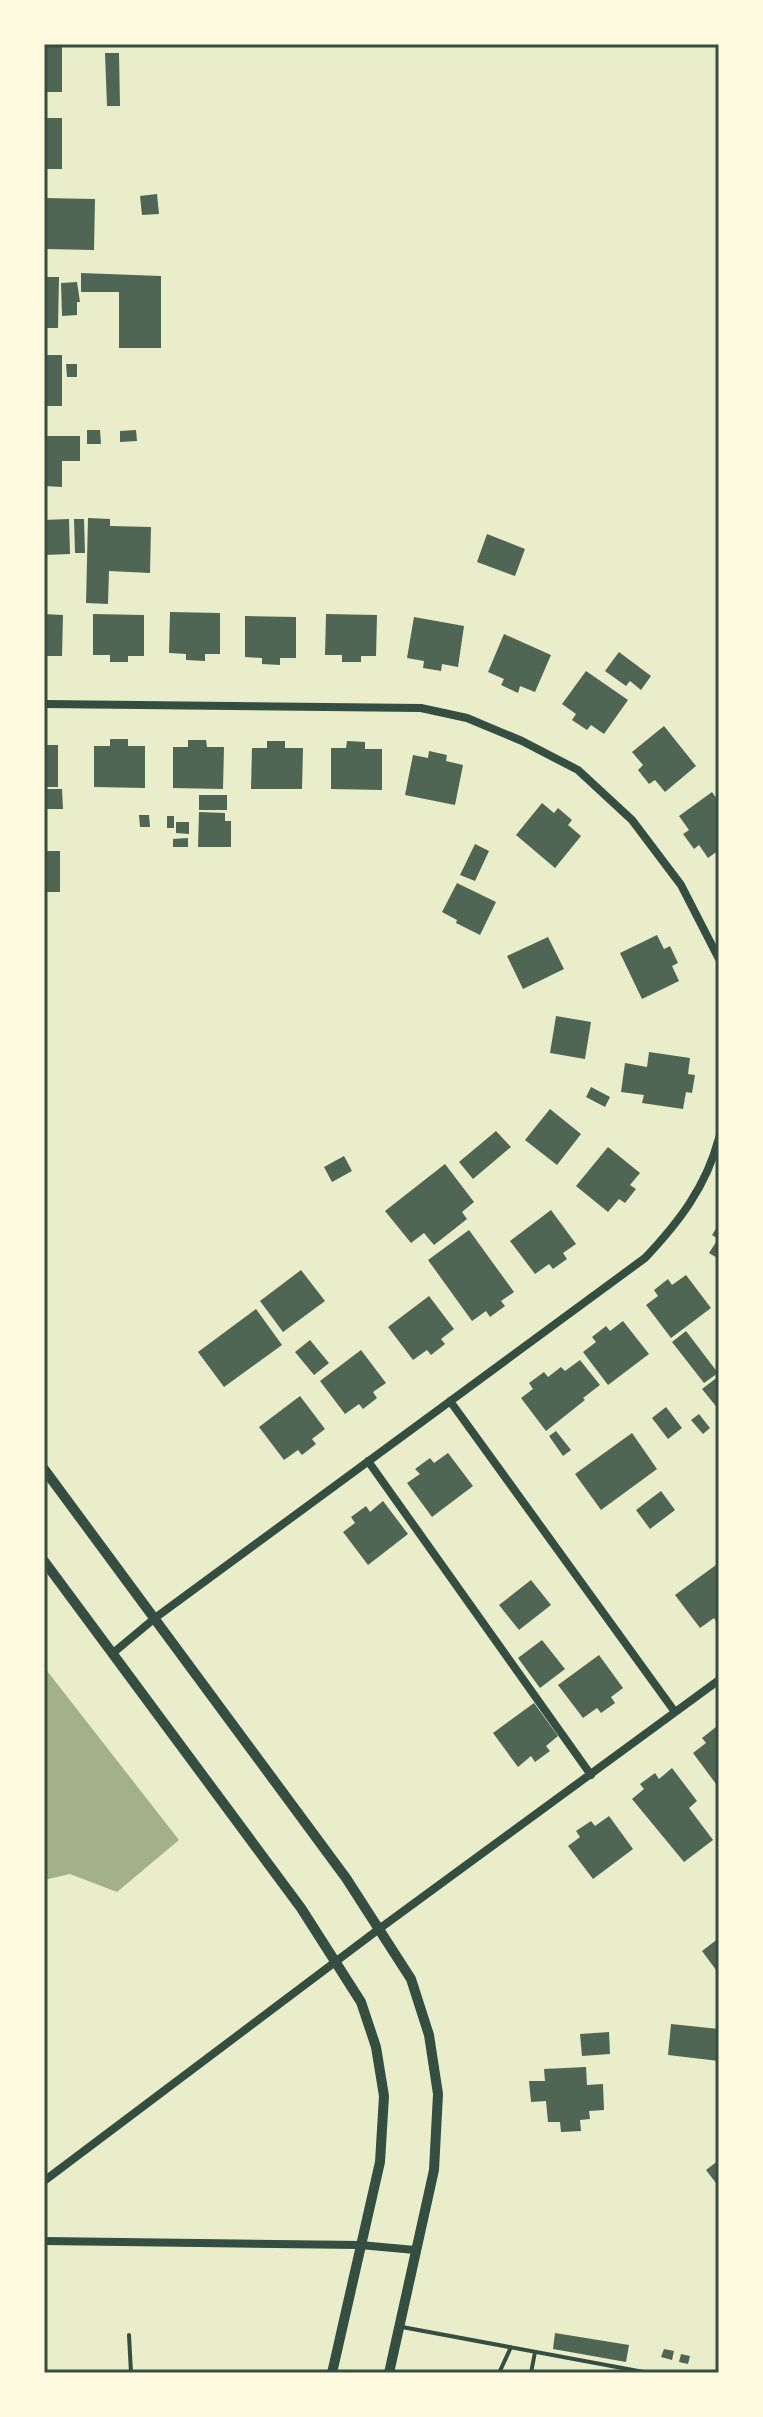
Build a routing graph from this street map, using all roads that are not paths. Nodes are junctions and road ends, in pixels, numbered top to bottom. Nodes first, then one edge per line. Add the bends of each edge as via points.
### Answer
1 (44, 704) edge
2 (719, 959) edge
3 (719, 1138) edge
4 (450, 1401) junction
5 (368, 1461) junction
6 (44, 1469) edge
7 (44, 1561) edge
8 (155, 1618) junction
9 (113, 1653) junction
10 (719, 1680) edge
11 (675, 1712) junction
12 (591, 1775) junction
13 (379, 1929) junction
14 (336, 1963) junction
15 (44, 2181) edge
16 (44, 2241) edge
17 (360, 2245) junction
18 (415, 2250) junction
19 (399, 2327) junction
20 (129, 2335) dead end
21 (511, 2347) junction
22 (535, 2352) junction
23 (131, 2373) edge
24 (332, 2373) edge
25 (389, 2373) edge
26 (499, 2373) edge
27 (531, 2373) edge
28 (649, 2373) edge

1 - 2 street via 421,708 467,718 578,770 632,820 681,885
3 - 4 street via 712,1163 679,1221 645,1258
4 - 5 street
4 - 11 street
5 - 8 street
5 - 12 street
6 - 8 street
7 - 9 street
8 - 9 street
8 - 13 street
9 - 14 street
10 - 11 street
11 - 12 street
12 - 13 street
13 - 14 street
13 - 18 street via 411,1979 429,2035 438,2094 434,2170
14 - 15 street
14 - 17 street via 361,2002 384,2096 380,2162
16 - 17 street
17 - 18 street
17 - 24 street
18 - 19 street
19 - 21 lane
19 - 25 street
20 - 23 lane
21 - 22 lane
21 - 26 lane
22 - 27 lane
22 - 28 lane

